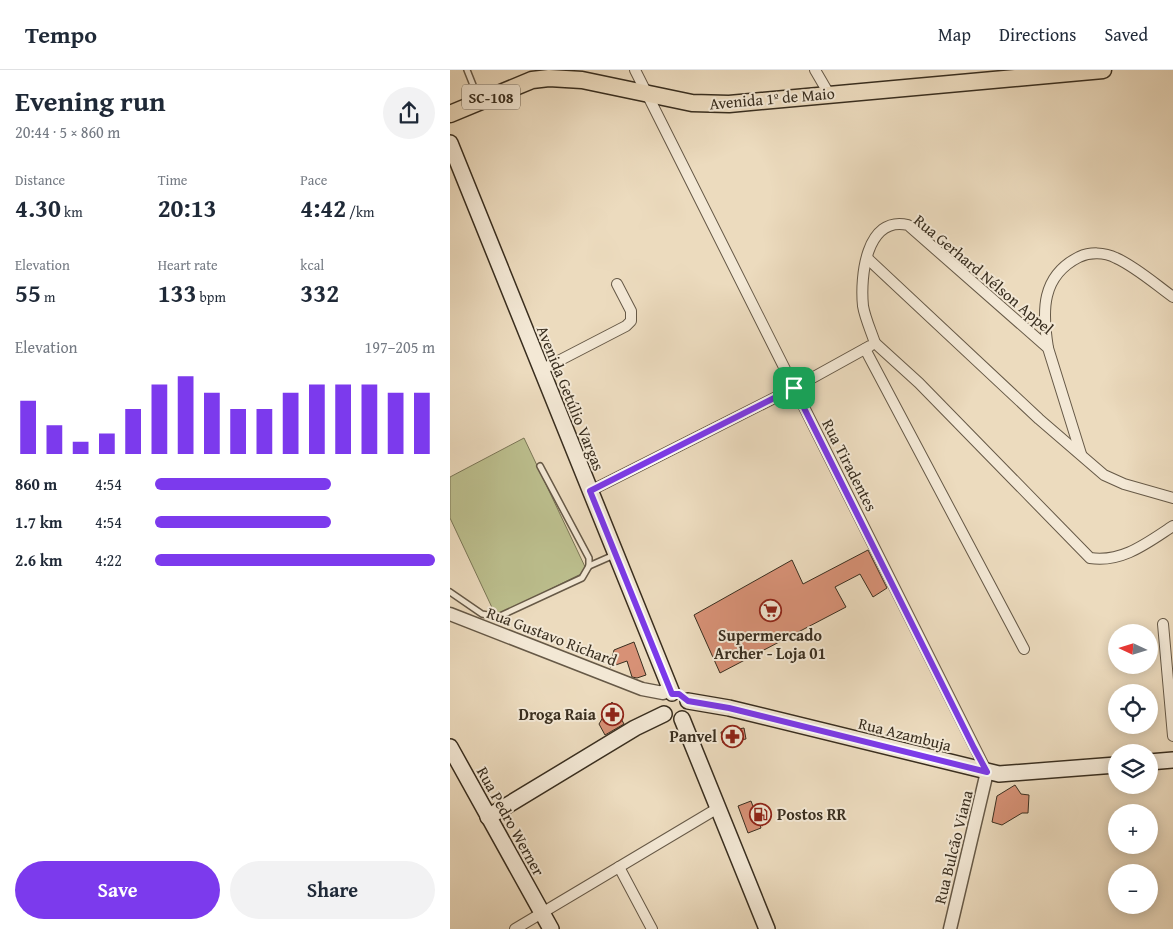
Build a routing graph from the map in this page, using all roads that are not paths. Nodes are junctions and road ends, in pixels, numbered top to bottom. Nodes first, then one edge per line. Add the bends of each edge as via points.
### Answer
1 (467, 70) edge
2 (635, 70) edge
3 (815, 70) edge
4 (1103, 70) edge
5 (1015, 74) edge
6 (473, 85) dead end
7 (645, 92) junction
8 (829, 94) junction
9 (450, 114) edge
10 (450, 143) edge
11 (867, 258) junction
12 (617, 284) dead end
13 (1173, 297) edge
14 (875, 343) junction
15 (1048, 348) junction
16 (865, 349) junction
17 (541, 370) junction
18 (794, 388) junction
19 (1081, 454) junction
20 (540, 466) dead end
21 (590, 491) junction
22 (1173, 498) edge
23 (1173, 526) edge
24 (615, 554) junction
25 (589, 566) junction
26 (450, 592) edge
27 (450, 614) edge
28 (1163, 624) dead end
29 (1024, 649) dead end
30 (666, 699) junction
31 (688, 701) junction
32 (682, 719) junction
33 (1173, 736) edge
34 (450, 747) edge
35 (1173, 760) edge
36 (1158, 761) edge
37 (454, 763) edge
38 (1108, 766) edge
39 (987, 772) junction
40 (718, 808) junction
41 (488, 818) junction
42 (619, 867) junction
43 (542, 913) junction
44 (515, 929) edge
45 (551, 929) edge
46 (652, 929) edge
47 (768, 929) edge
48 (950, 929) edge

1 - 6 lane
2 - 7 street, Rua Tiradentes
3 - 8 street
4 - 5 main road, Avenida 1º de Maio / SC-108
5 - 8 main road, Avenida 1º de Maio / SC-108
7 - 8 main road, Avenida 1º de Maio / SC-108 via 692,103 715,104
7 - 9 main road, Avenida 1º de Maio / SC-108 via 582,80 548,78 524,83
7 - 18 street, Rua Tiradentes
10 - 17 main road, Avenida Getúlio Vargas
11 - 14 street, Rua Gerhard Nélson Appel via 862,283 864,308
11 - 15 street, Rua Gerhard Nélson Appel via 877,235 888,226 897,222 908,225
11 - 19 street
12 - 17 street via 631,311 631,321
13 - 15 street via 1116,258 1096,252 1082,256 1066,264 1054,276 1045,310
14 - 16 street
14 - 23 street via 919,383 1090,558 1112,559 1130,553
15 - 19 street, Rua Gerhard Nélson Appel
16 - 18 street
16 - 29 street
17 - 21 main road, Avenida Getúlio Vargas
18 - 21 street
18 - 39 street, Rua Tiradentes
19 - 22 street via 1104,475
20 - 25 lane via 589,558
21 - 24 main road, Avenida Getúlio Vargas
24 - 25 lane
24 - 30 main road, Avenida Getúlio Vargas
25 - 26 lane via 582,578 498,618 482,614
27 - 30 street, Rua Gustavo Richard via 642,689 663,693
28 - 33 street
30 - 31 main road via 679,694
30 - 32 main road via 672,720
30 - 41 main road via 634,728
31 - 32 main road via 688,711
31 - 39 main road, Rua Azambuja via 729,708
32 - 40 main road
34 - 37 main road, Rua Pedro Werner
35 - 36 main road
37 - 41 main road, Rua Pedro Werner
38 - 39 main road, Rua Azambuja via 1000,774
39 - 48 street, Rua Bulcão Viana
40 - 42 street
40 - 47 main road
41 - 43 main road, Rua Pedro Werner
42 - 43 street
42 - 46 street
43 - 44 street
43 - 45 main road, Rua Pedro Werner

